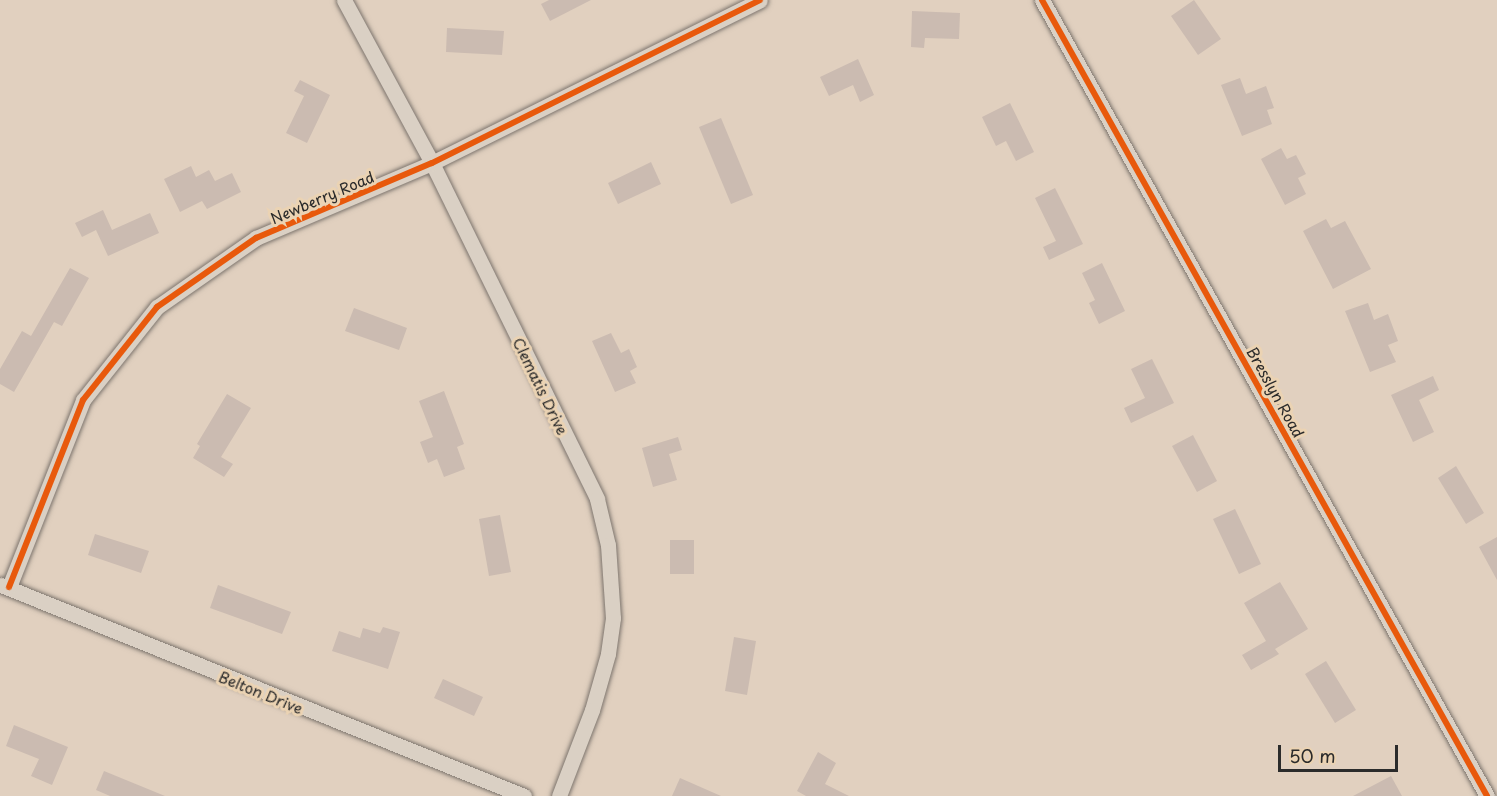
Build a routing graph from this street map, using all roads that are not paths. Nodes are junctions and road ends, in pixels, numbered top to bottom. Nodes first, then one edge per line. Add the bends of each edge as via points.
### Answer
1 (344, 0) edge
2 (760, 0) edge
3 (1042, 0) edge
4 (432, 163) junction
5 (5, 586) edge
6 (524, 796) edge
7 (559, 796) edge
8 (1487, 796) edge

1 - 4 street, Clematis Drive
2 - 4 street, Newberry Road
3 - 8 street, Bresslyn Road
4 - 5 street, Newberry Road via 256,238 157,307 83,400
4 - 7 street, Clematis Drive via 597,500 608,545 614,597 608,654 592,710
5 - 6 street, Belton Drive

